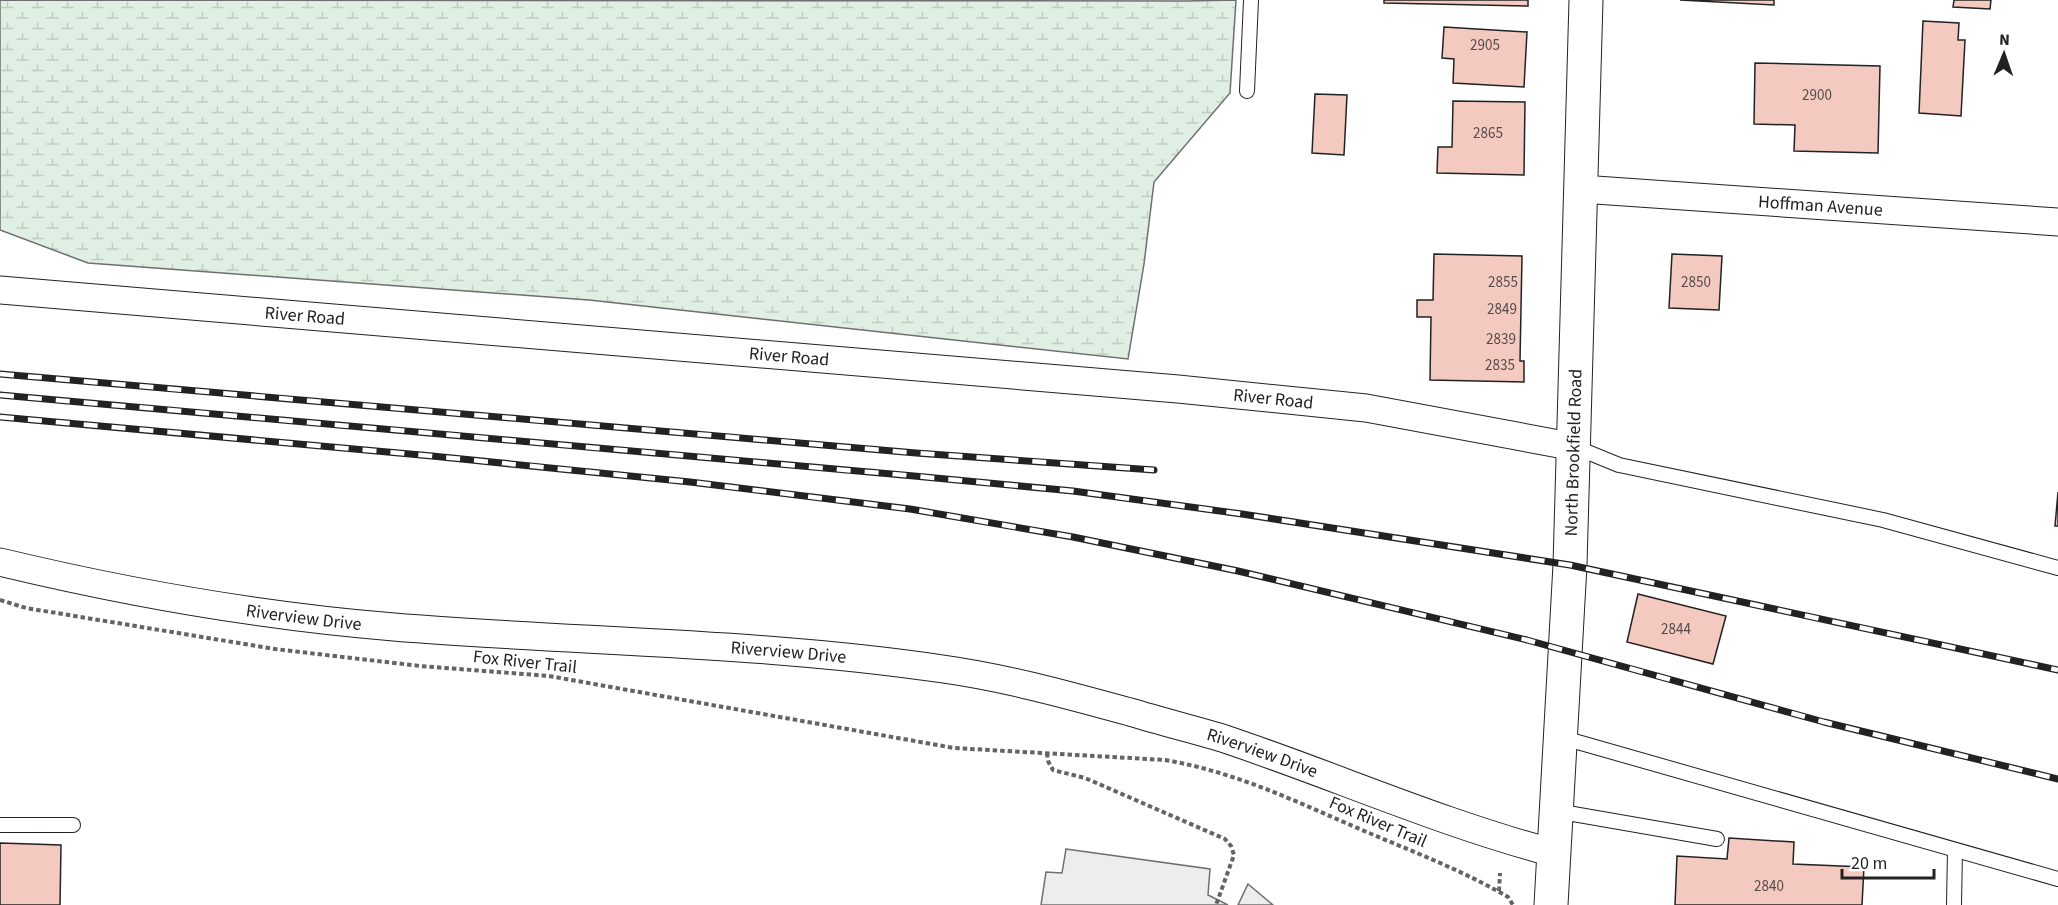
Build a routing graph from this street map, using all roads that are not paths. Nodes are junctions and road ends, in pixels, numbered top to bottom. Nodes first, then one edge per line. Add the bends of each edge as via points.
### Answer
1 (1251, 0) edge
2 (1586, 0) edge
3 (1247, 91) dead end
4 (1581, 189) junction
5 (2058, 222) edge
6 (0, 290) edge
7 (1575, 447) junction
8 (0, 562) edge
9 (2058, 568) edge
10 (1560, 737) junction
11 (1556, 811) junction
12 (0, 825) edge
13 (73, 825) dead end
14 (1717, 839) dead end
15 (1955, 850) junction
16 (1554, 853) junction
17 (2058, 879) edge
18 (1551, 905) edge
19 (1954, 905) edge

1 - 3 lane
2 - 4 street, North Brookfield Road
4 - 5 street, Hoffman Avenue
4 - 7 street, North Brookfield Road
6 - 7 street, River Road via 1178,389 1366,408
7 - 9 lane via 1618,465 1882,520
7 - 10 street, North Brookfield Road
8 - 16 street, Riverview Drive via 133,592 299,617 501,635 753,648 992,677 1064,693 1221,738 1505,840
10 - 11 street, North Brookfield Road
10 - 15 lane
11 - 14 lane
11 - 16 street, North Brookfield Road
12 - 13 lane
15 - 17 lane
15 - 19 lane
16 - 18 street, North Brookfield Road

